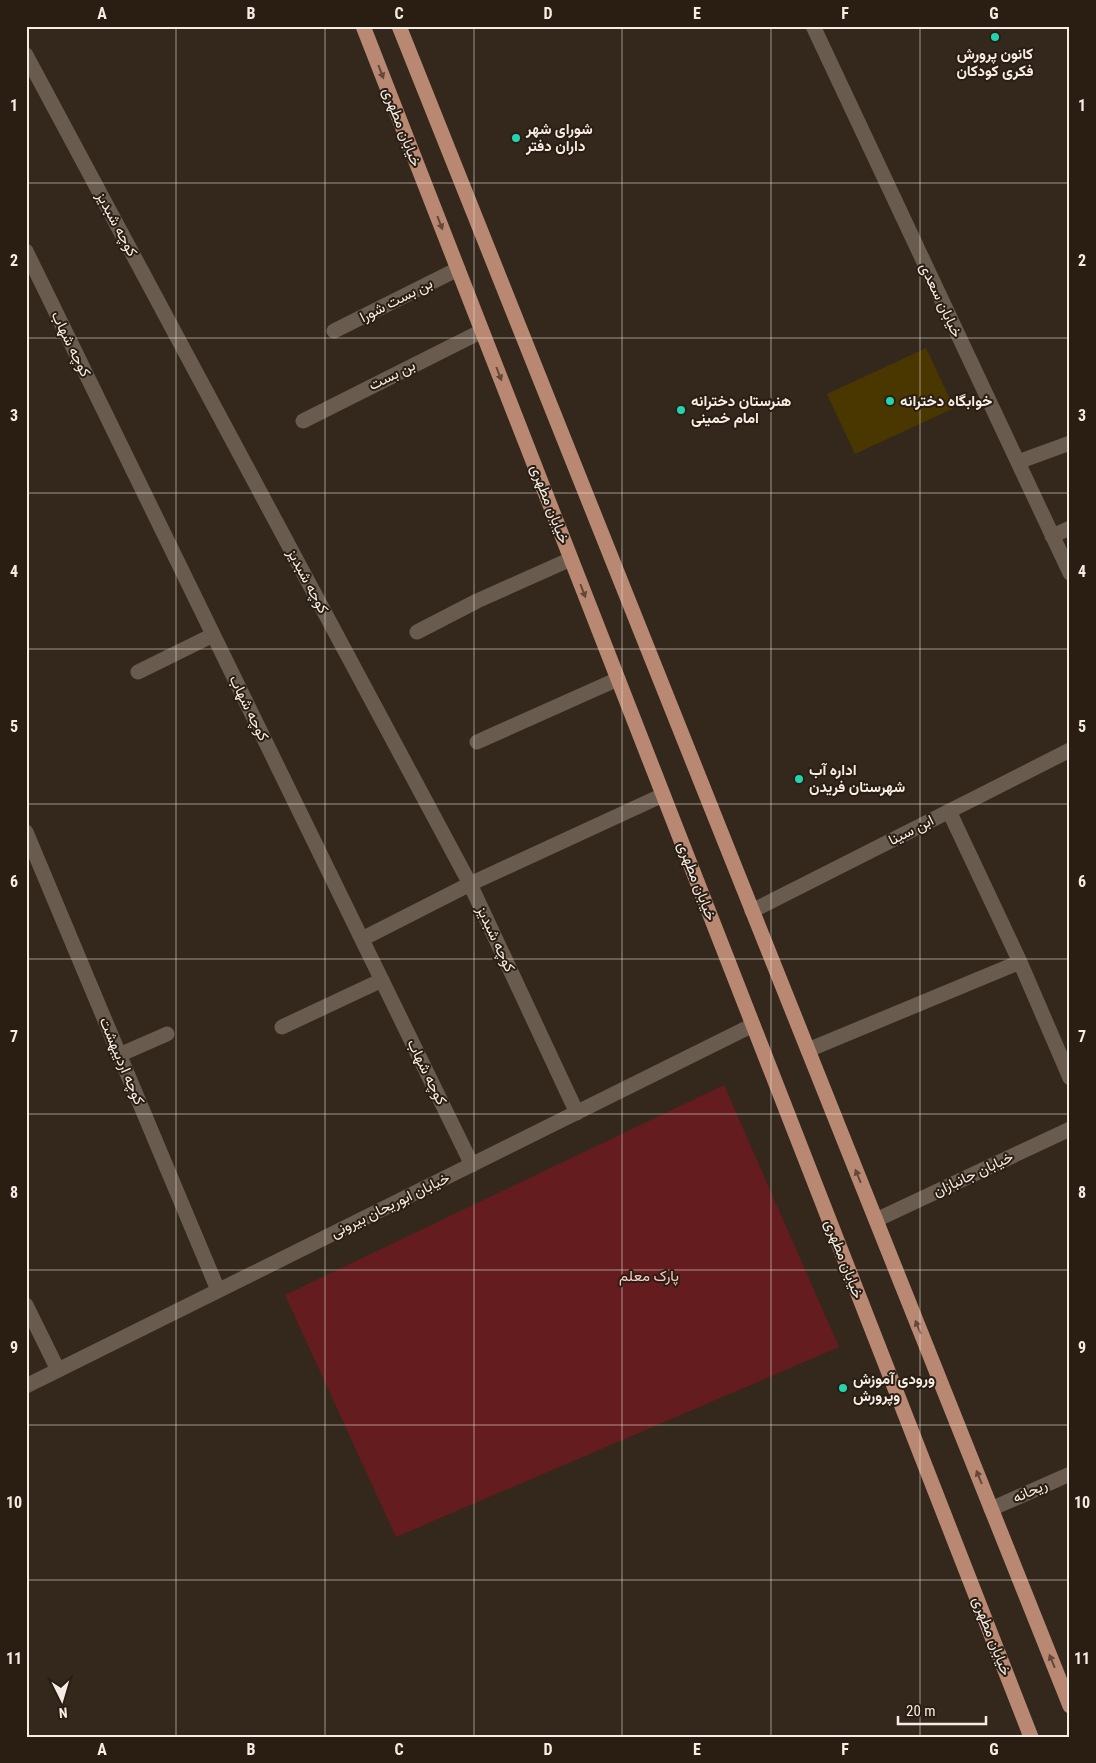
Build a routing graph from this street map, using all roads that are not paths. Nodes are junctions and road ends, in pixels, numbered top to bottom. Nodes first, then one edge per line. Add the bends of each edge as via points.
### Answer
1 (363, 26) edge
2 (399, 26) edge
3 (813, 26) edge
4 (26, 55) edge
5 (26, 251) edge
6 (458, 269) junction
7 (334, 331) dead end
8 (482, 331) junction
9 (303, 421) dead end
10 (1070, 443) edge
11 (1018, 462) junction
12 (1070, 528) edge
13 (1052, 536) junction
14 (571, 559) junction
15 (1070, 573) edge
16 (417, 632) dead end
17 (213, 635) junction
18 (138, 672) dead end
19 (618, 679) junction
20 (477, 742) dead end
21 (1070, 750) edge
22 (663, 795) junction
23 (948, 810) junction
24 (26, 832) edge
25 (470, 884) junction
26 (752, 911) junction
27 (362, 939) junction
28 (1020, 962) junction
29 (382, 980) junction
30 (753, 1025) junction
31 (282, 1027) dead end
32 (167, 1034) dead end
33 (808, 1050) junction
34 (119, 1055) junction
35 (1070, 1078) edge
36 (577, 1113) junction
37 (1070, 1129) edge
38 (472, 1165) junction
39 (876, 1220) junction
40 (218, 1290) junction
41 (26, 1304) edge
42 (58, 1370) junction
43 (26, 1386) edge
44 (1070, 1474) edge
45 (991, 1509) junction
46 (1070, 1706) edge
47 (1031, 1737) edge

1 -> 6 main road, خیابان مطهری
2 - 26 main road
3 - 11 street, خیابان سعدی
4 - 25 street, کوچه شبدیز
5 - 17 street, کوچه شهاب
6 - 7 street, بن بست شورا
6 - 8 main road, خیابان مطهری
8 - 9 street, بن بست
8 -> 14 main road, خیابان مطهری
10 - 11 street
11 - 13 street, خیابان سعدی
12 - 13 street
13 - 15 street, خیابان سعدی
14 - 16 street
14 -> 19 main road, خیابان مطهری
17 - 18 street
17 - 27 street, کوچه شهاب
19 - 20 street
19 - 22 main road, خیابان مطهری
21 - 23 street, ابن سینا
22 - 25 street
22 - 30 main road, خیابان مطهری
23 - 26 street, ابن سینا
23 - 28 street
24 - 34 street, کوچه اردیبهشت
25 - 27 street
25 - 36 street, کوچه شبدیز
26 - 33 main road
27 - 29 street, کوچه شهاب
28 - 33 street
28 - 35 street
29 - 31 street
29 - 38 street, کوچه شهاب
30 - 36 street, خیابان ابوریحان بیرونی
30 - 47 main road, خیابان مطهری
32 - 34 street
39 -> 33 main road
34 - 40 street, کوچه اردیبهشت
36 - 38 street, خیابان ابوریحان بیرونی
37 - 39 street, خیابان جانبازان
38 - 40 street, خیابان ابوریحان بیرونی
45 -> 39 main road
40 - 42 street, خیابان ابوریحان بیرونی
41 - 42 street
42 - 43 street, خیابان ابوریحان بیرونی
44 - 45 street, ریحانه
46 -> 45 main road

